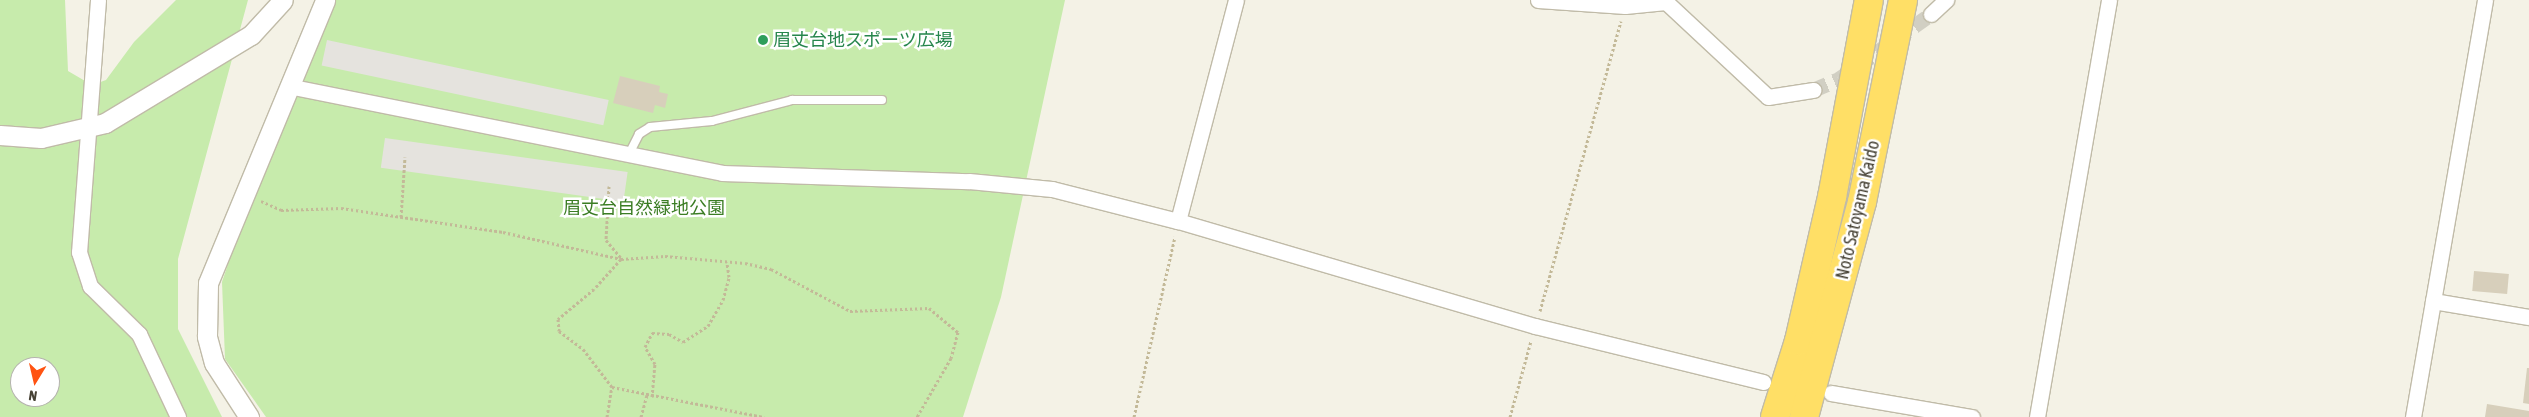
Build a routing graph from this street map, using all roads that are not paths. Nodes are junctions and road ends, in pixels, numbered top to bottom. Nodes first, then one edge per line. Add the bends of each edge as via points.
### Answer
1 (98, 0) edge
2 (283, 0) edge
3 (325, 0) edge
4 (1236, 0) edge
5 (1538, 0) edge
6 (1869, 0) edge
7 (1903, 0) edge
8 (1946, 0) edge
9 (2109, 0) edge
10 (2485, 0) edge
11 (1931, 14) tunnel mouth
12 (288, 86) junction
13 (1813, 90) tunnel mouth
14 (882, 100) dead end
15 (89, 128) junction
16 (0, 135) edge
17 (629, 154) junction
18 (1178, 221) junction
19 (2433, 301) junction
20 (2529, 317) edge
21 (1763, 382) dead end
22 (1831, 393) dead end
23 (178, 417) edge
24 (249, 417) edge
25 (1775, 417) edge
26 (1804, 417) edge
27 (1972, 417) edge
28 (2037, 417) edge
29 (2413, 417) edge

1 - 15 street
2 - 15 street via 251,35 219,57 129,111
3 - 12 street
4 - 18 street
5 - 13 street via 1625,6 1666,2 1768,97
6 - 25 highway, Noto Satoyama Kaido via 1830,206 1799,341
7 - 26 highway, Noto Satoyama Kaido via 1862,202
8 - 11 street
9 - 28 street
10 - 19 street
12 - 17 street
12 - 24 street via 208,283 207,336 214,363
14 - 17 lane via 792,100 712,121 650,127 639,134
15 - 16 street via 41,138
15 - 23 street via 79,252 90,286 139,334
17 - 18 street via 722,173 968,181 1052,189
18 - 21 street via 1535,326
19 - 20 street
19 - 29 street
22 - 27 street

